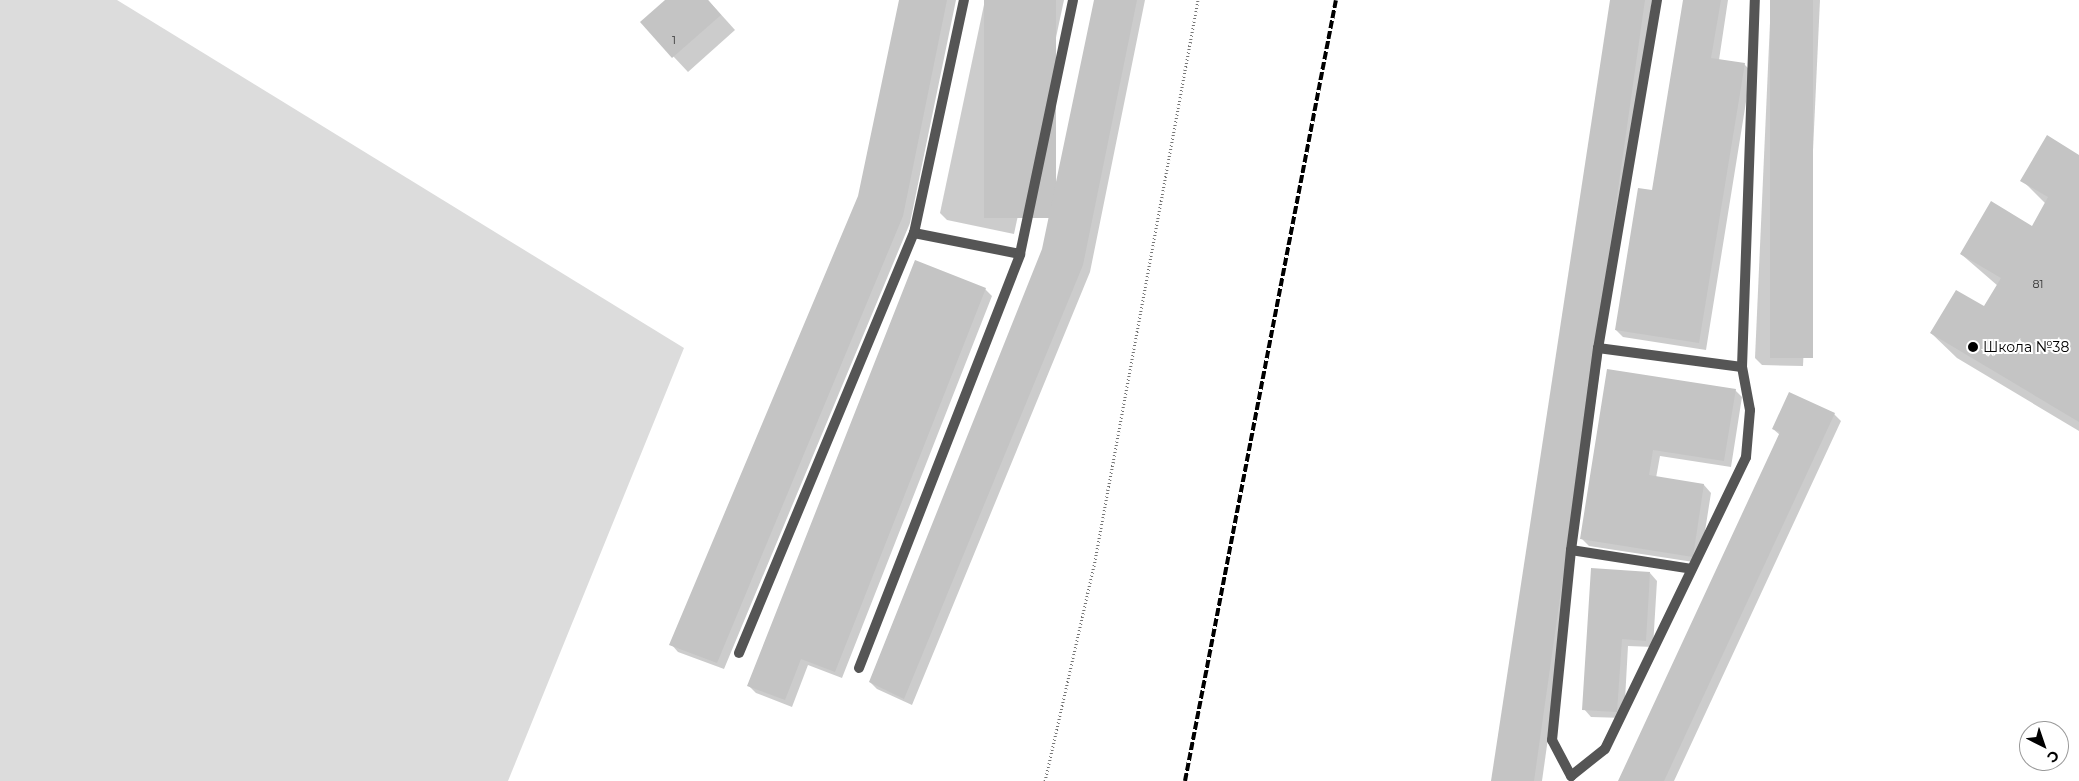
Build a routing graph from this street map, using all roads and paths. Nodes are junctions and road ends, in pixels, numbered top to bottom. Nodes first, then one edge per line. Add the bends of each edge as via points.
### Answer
1 (964, 0) edge
2 (1073, 0) edge
3 (1198, 0) edge
4 (1657, 0) edge
5 (1755, 0) edge
6 (914, 233) junction
7 (1020, 254) junction
8 (1598, 348) junction
9 (1742, 368) junction
10 (1571, 550) junction
11 (1692, 569) junction
12 (739, 653) dead end
13 (858, 668) dead end
14 (1571, 778) edge
15 (1045, 781) edge

1 - 6 lane
2 - 7 lane
3 - 15 path via 1094,566
4 - 8 lane
5 - 9 lane
6 - 7 lane
6 - 12 lane
7 - 13 lane
8 - 9 lane
8 - 10 lane
9 - 11 lane via 1750,410 1746,457
10 - 11 lane
10 - 14 lane via 1552,740
11 - 14 lane via 1605,749

